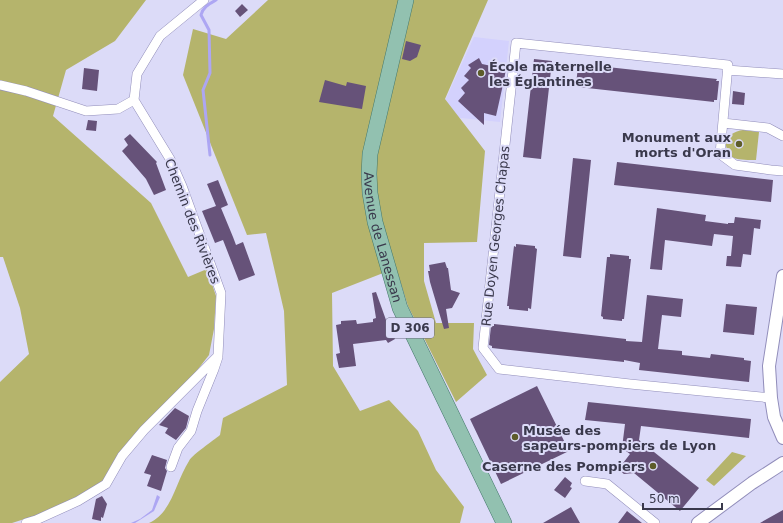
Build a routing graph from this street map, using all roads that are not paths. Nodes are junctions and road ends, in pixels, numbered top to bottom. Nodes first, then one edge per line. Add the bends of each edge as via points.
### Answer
1 (204, 0) edge
2 (406, 0) edge
3 (727, 70) junction
4 (783, 74) edge
5 (0, 85) edge
6 (134, 100) junction
7 (723, 123) junction
8 (783, 136) edge
9 (783, 171) edge
10 (783, 276) edge
11 (218, 356) junction
12 (771, 398) junction
13 (783, 438) edge
14 (783, 463) edge
15 (171, 467) dead end
16 (585, 481) dead end
17 (26, 523) edge
18 (504, 523) edge
19 (656, 523) edge
20 (698, 523) edge

1 - 6 street via 160,36 138,74
2 - 18 main road, Avenue de Lanessan / D 306 via 370,154 370,193 375,222 400,308
3 - 4 street, Rue Doyen Georges Chapas
3 - 7 street
3 - 12 street, Rue Doyen Georges Chapas via 728,66 516,43 483,348 499,368
5 - 6 street via 86,111 118,109
6 - 11 street, Chemin des Rivières via 170,159 221,293
7 - 8 street via 768,128
7 - 9 street via 720,154 735,166
10 - 12 street via 769,366
11 - 15 street, Chemin des Rivières via 191,431 178,448
11 - 17 street via 144,430 122,456 106,484 78,501
12 - 13 street via 774,417
14 - 20 street
16 - 19 street via 607,484

